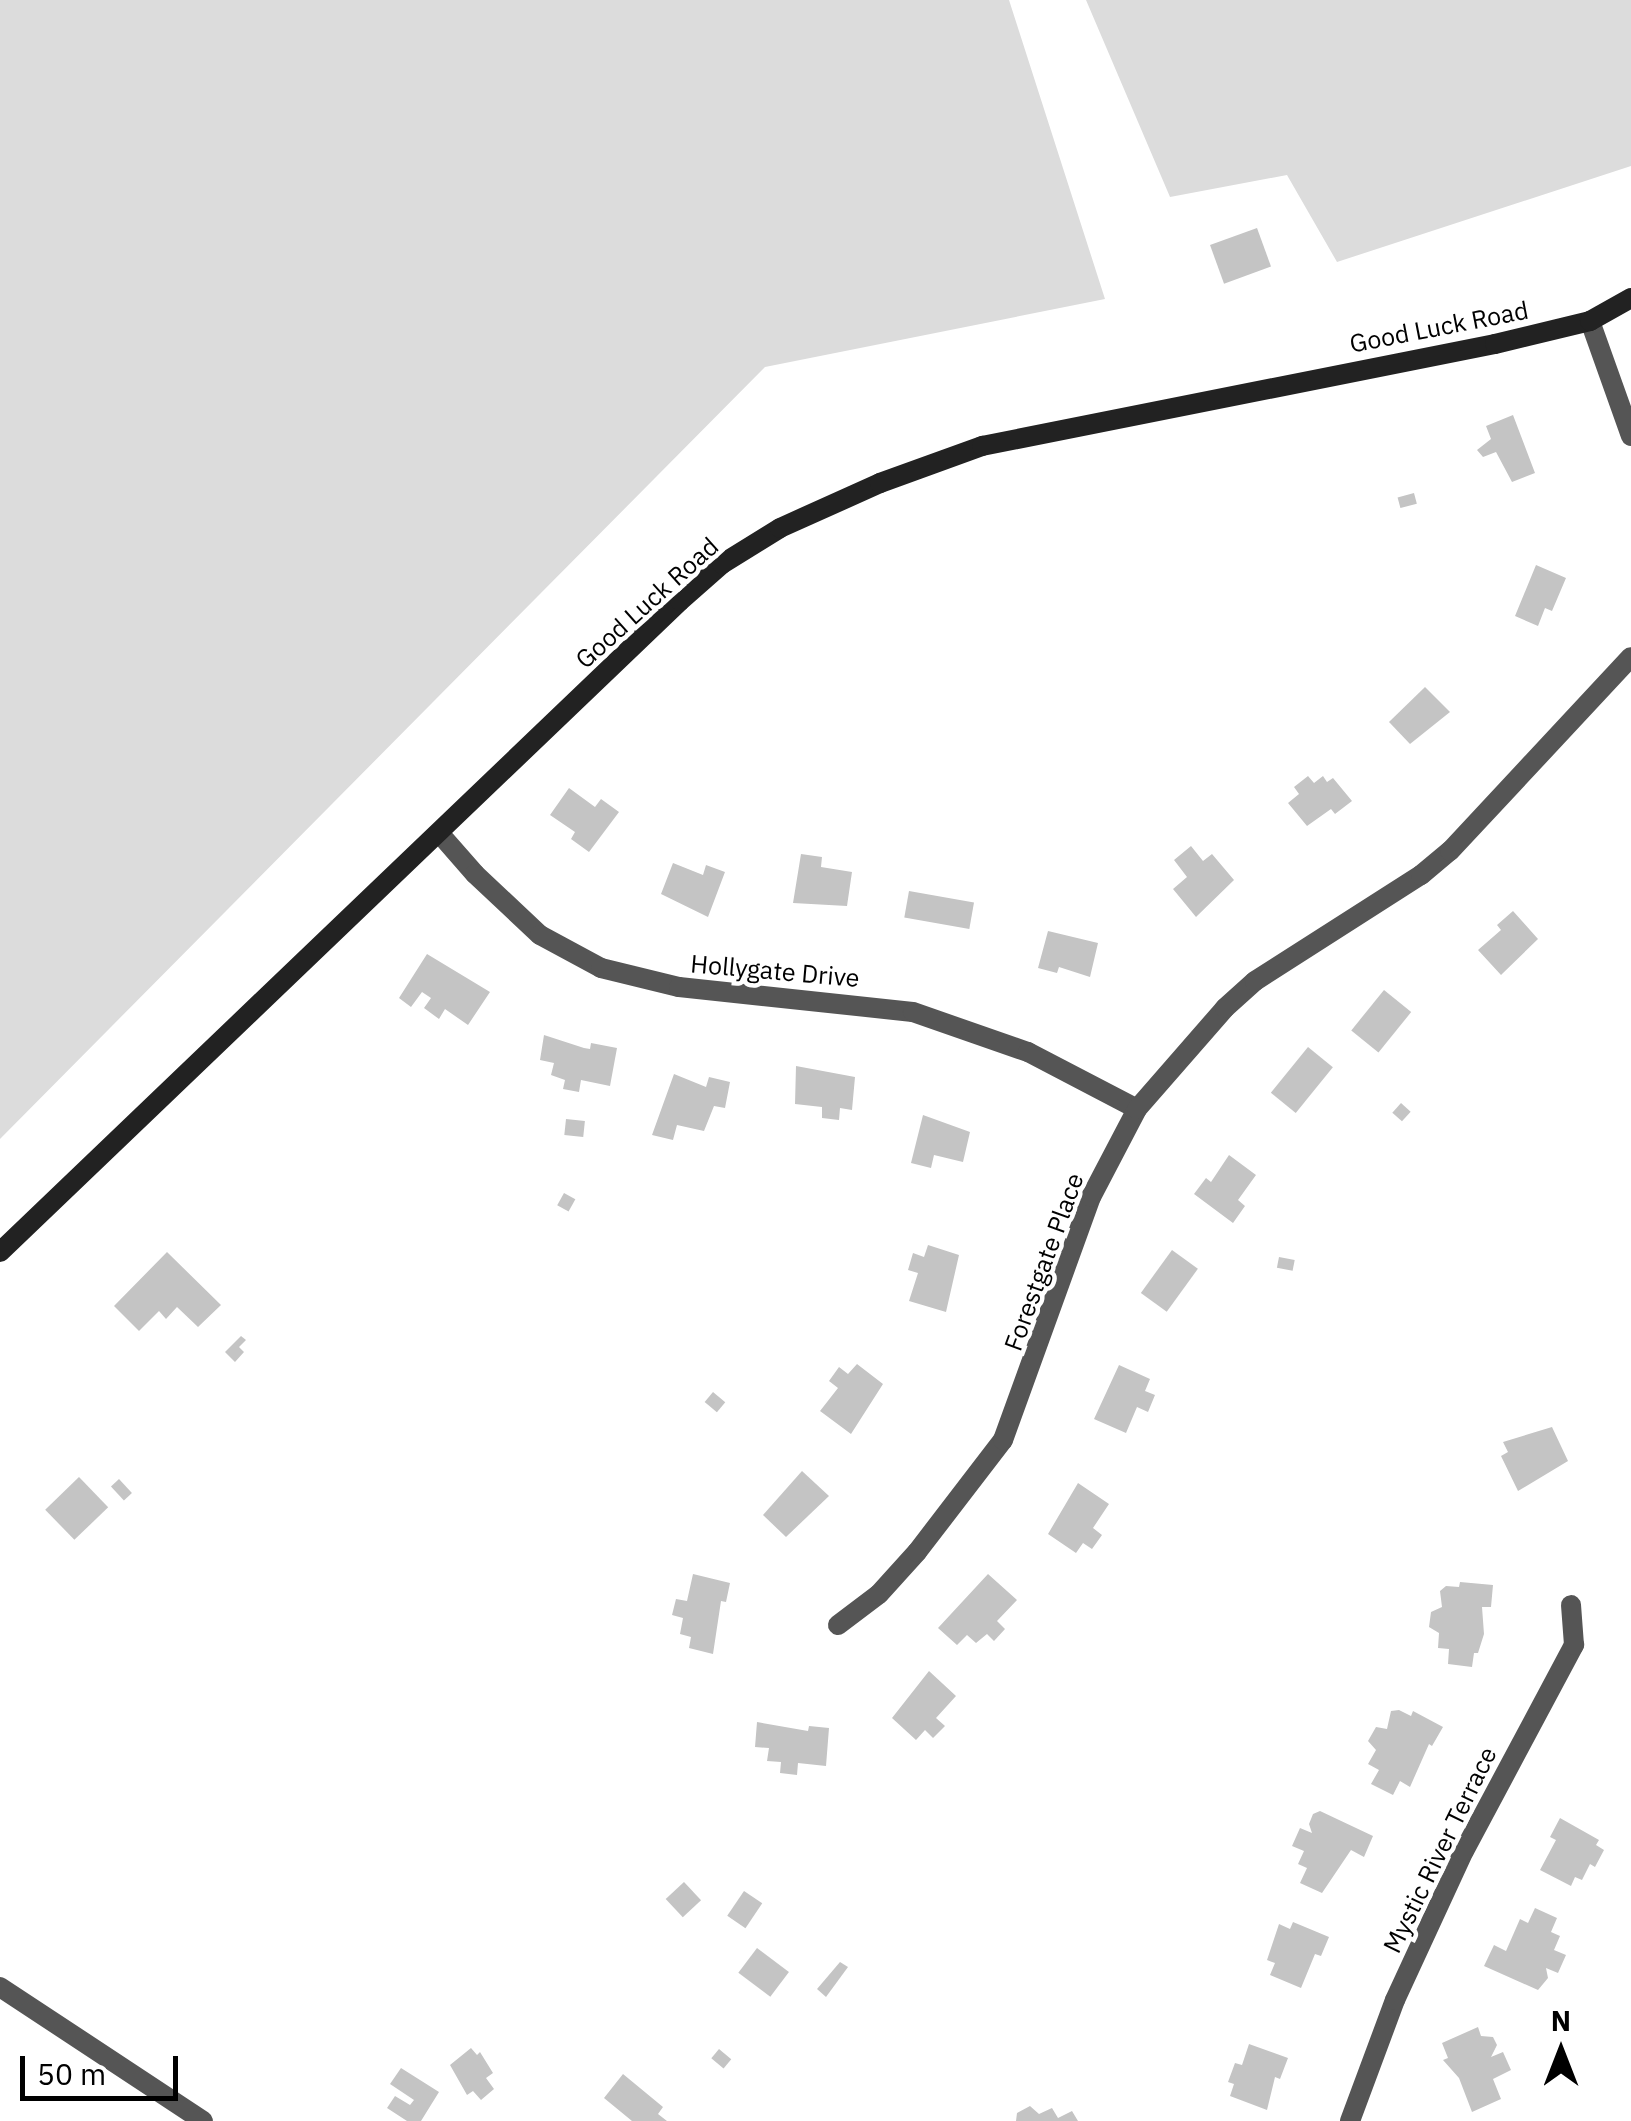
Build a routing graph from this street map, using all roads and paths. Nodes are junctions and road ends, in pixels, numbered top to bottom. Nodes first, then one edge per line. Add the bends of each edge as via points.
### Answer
1 (1631, 298) edge
2 (1590, 321) junction
3 (1631, 436) edge
4 (1631, 657) edge
5 (440, 834) junction
6 (1137, 1109) junction
7 (0, 1252) edge
8 (1571, 1605) dead end
9 (838, 1625) dead end
10 (0, 1987) edge
11 (203, 2121) edge
12 (1350, 2121) edge

1 - 2 street, Good Luck Road
2 - 3 street
2 - 5 street, Good Luck Road via 982,446 780,528 722,564
4 - 6 street, Forestgate Place via 1450,851 1255,981
5 - 6 street, Hollygate Drive via 540,935 601,968 679,987 913,1012 1028,1052
5 - 7 street, Good Luck Road
6 - 9 street, Forestgate Place via 1091,1196 1003,1440 917,1552 879,1594
8 - 12 street, Mystic River Terrace via 1574,1644 1464,1851 1395,2000
10 - 11 street

